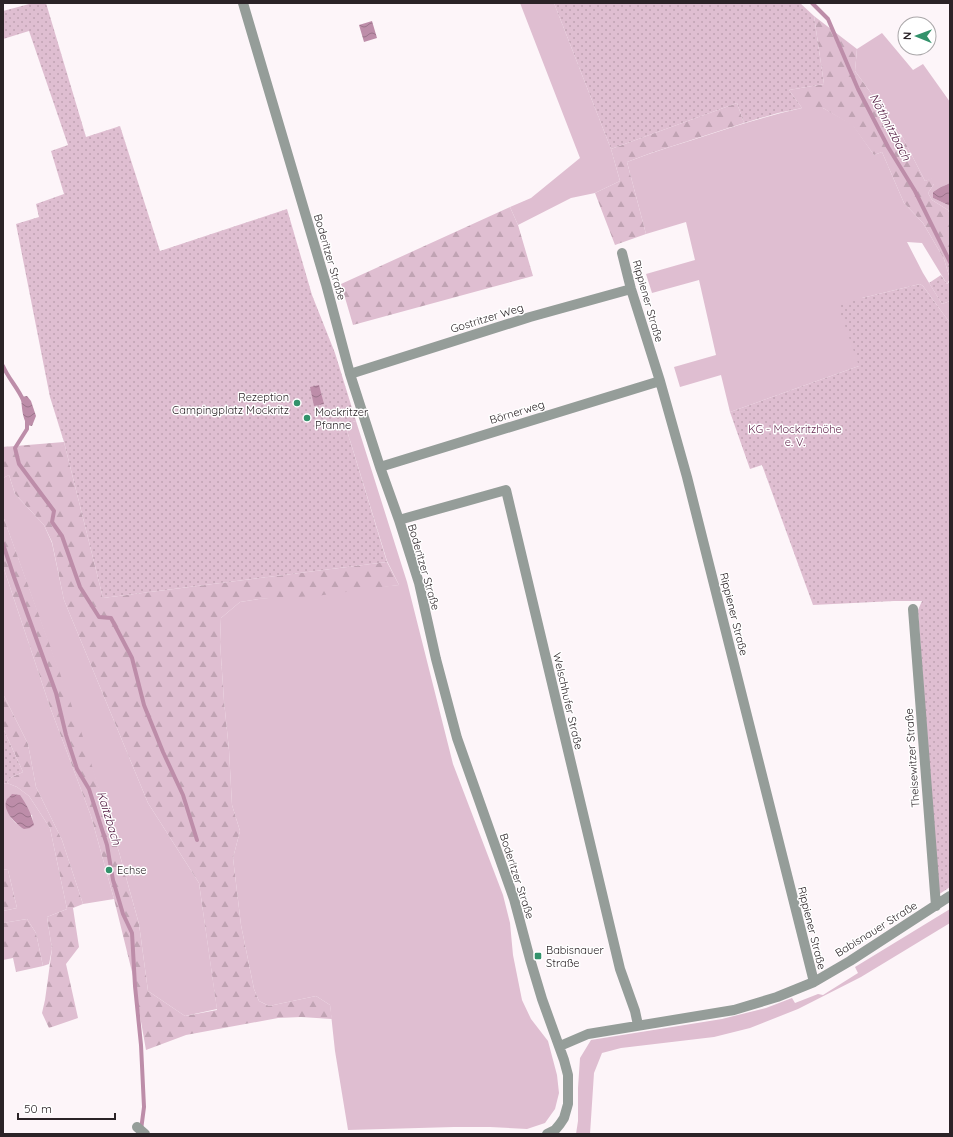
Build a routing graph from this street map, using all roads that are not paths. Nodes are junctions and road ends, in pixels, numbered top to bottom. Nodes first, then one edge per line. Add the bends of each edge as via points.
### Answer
1 (243, 3) edge
2 (622, 253) dead end
3 (631, 289) junction
4 (350, 374) junction
5 (660, 381) junction
6 (380, 467) junction
7 (399, 520) junction
8 (913, 609) dead end
9 (950, 896) edge
10 (936, 906) junction
11 (814, 982) junction
12 (638, 1025) junction
13 (560, 1046) junction
14 (137, 1126) dead end
15 (553, 1133) edge
16 (145, 1134) edge

1 - 4 street, Boderitzer Straße
2 - 3 street, Rippiener Straße
3 - 4 street, Gostritzer Weg via 530,317
3 - 5 street, Rippiener Straße
4 - 6 street, Boderitzer Straße
5 - 6 street, Börnerweg
5 - 11 street, Rippiener Straße via 687,477
6 - 7 street, Boderitzer Straße
7 - 12 street, Welschhufer Straße via 506,490 620,968
7 - 13 street, Boderitzer Straße via 419,583 457,738 514,899 542,999
8 - 10 street, Theisewitzer Straße
9 - 10 street, Babisnauer Straße
10 - 11 street, Babisnauer Straße
11 - 12 street, Babisnauer Straße via 734,1010
12 - 13 street, Babisnauer Straße via 588,1034
13 - 15 street, Boderitzer Straße via 568,1075 568,1104 564,1118
14 - 16 street

